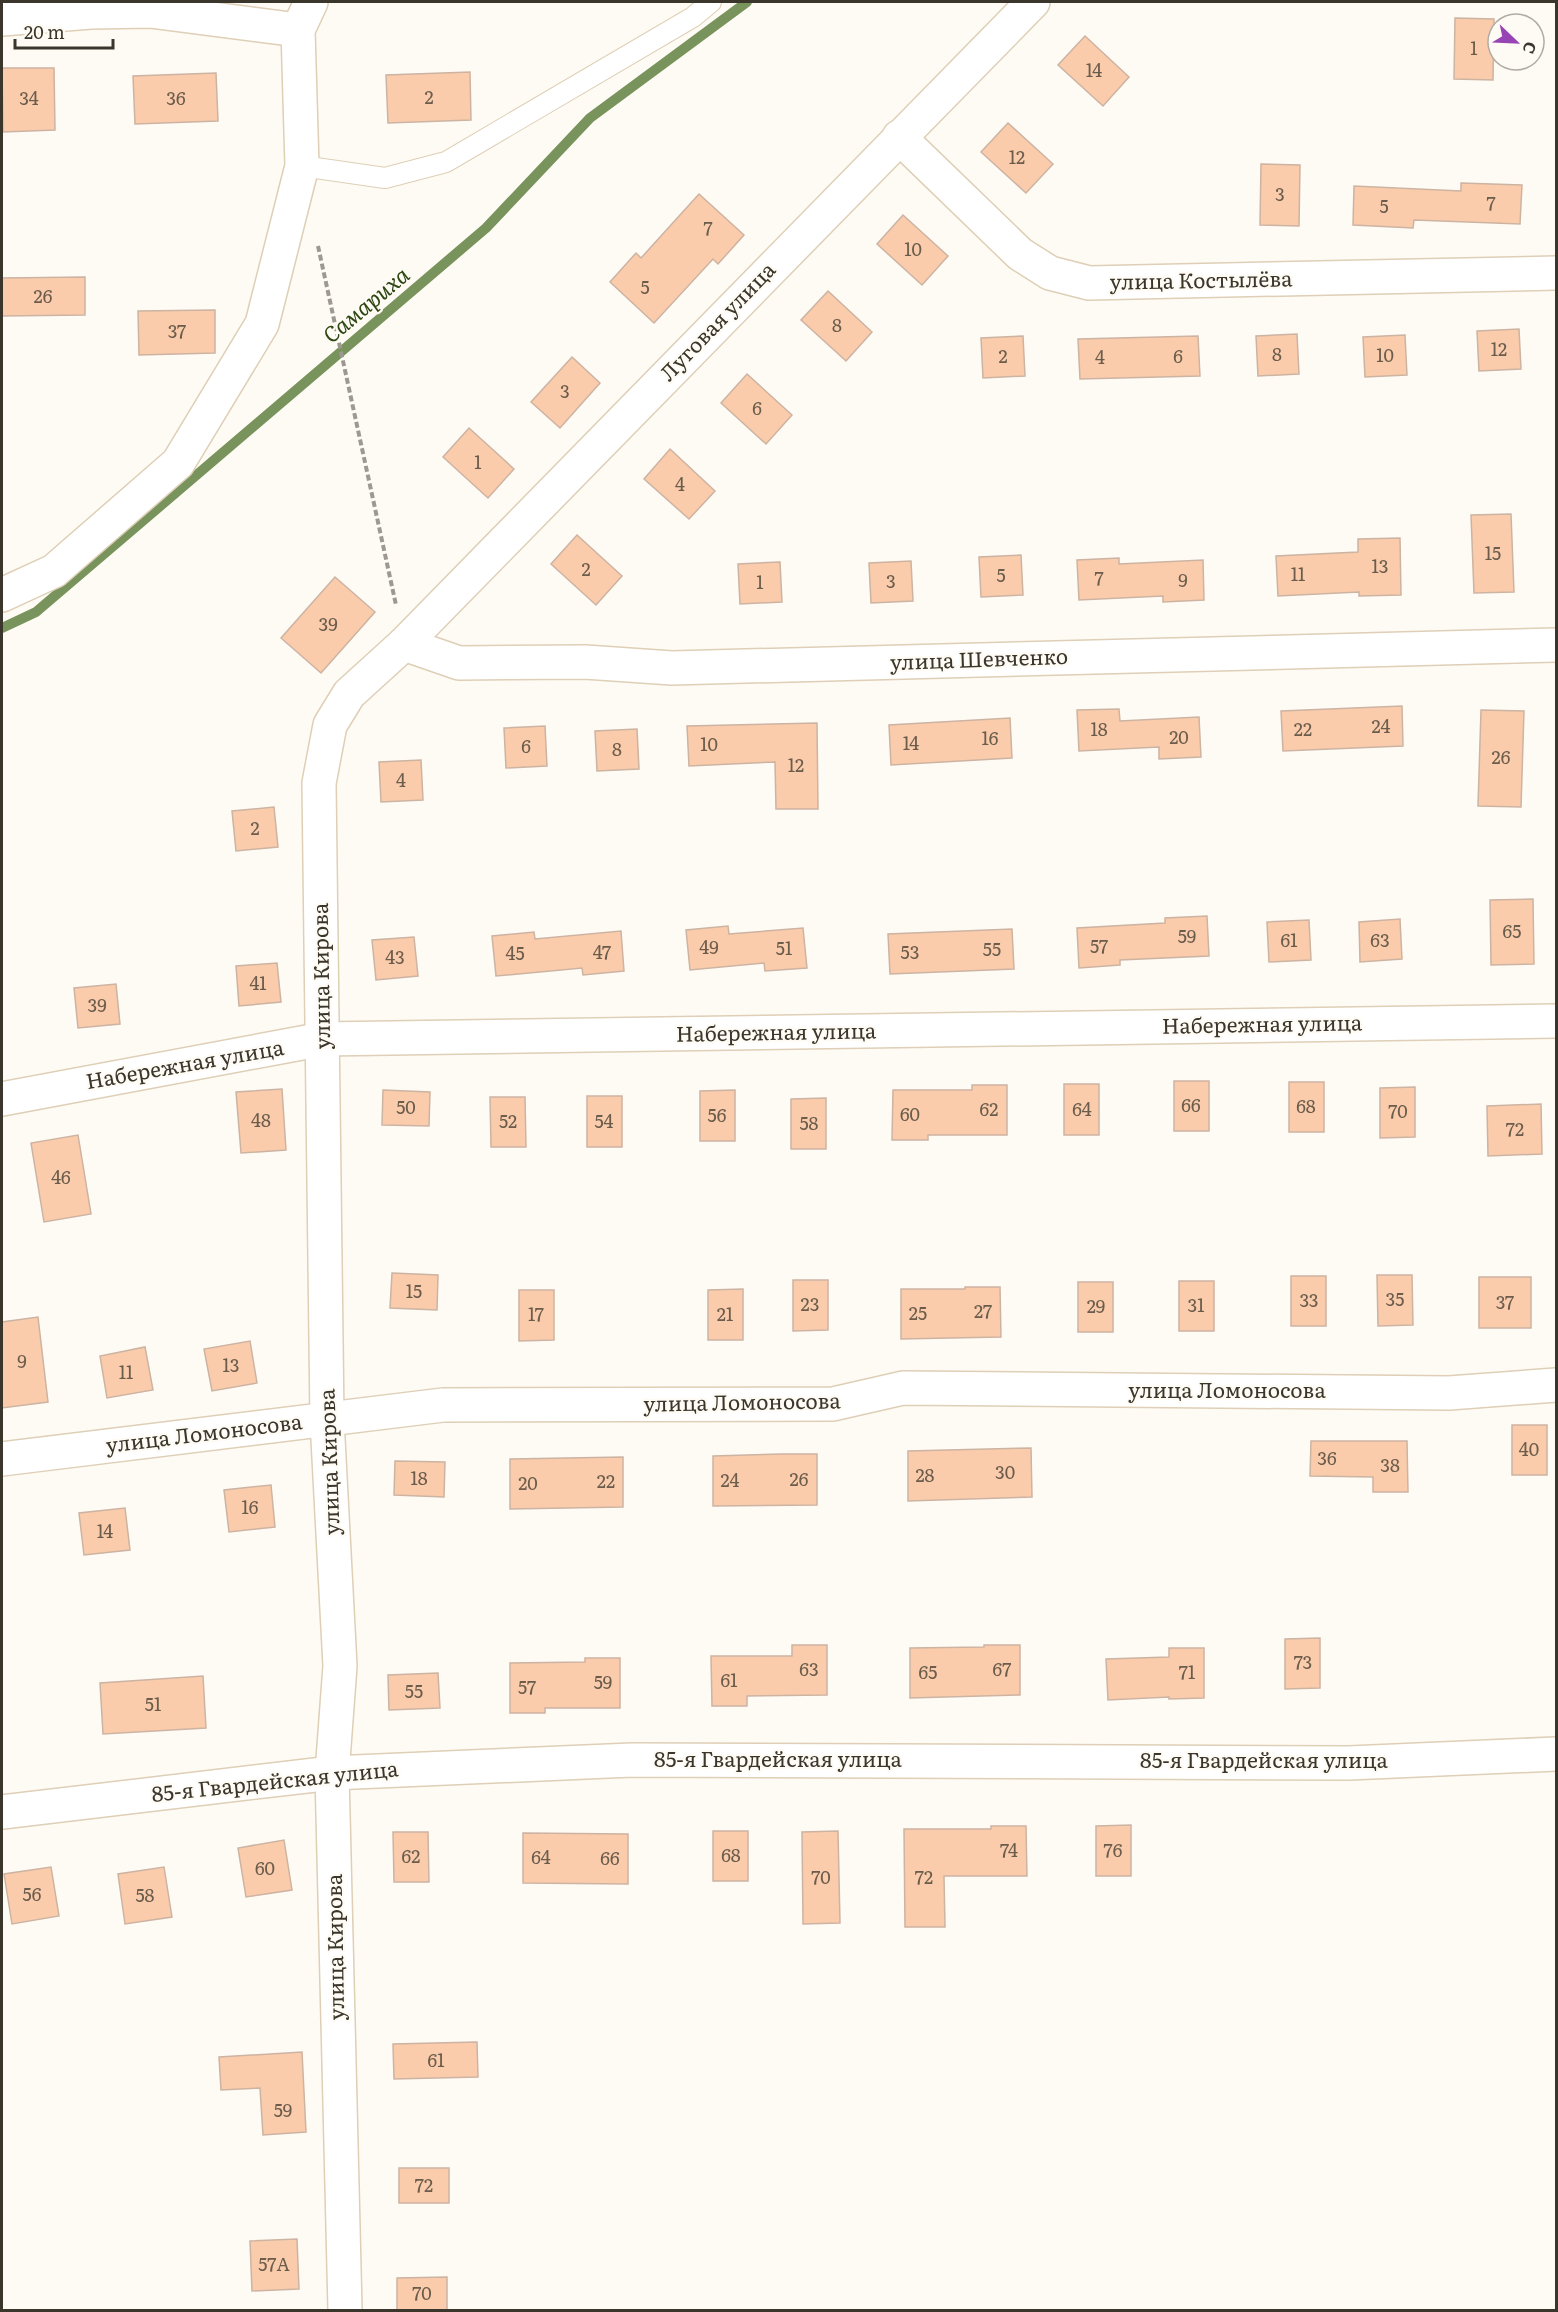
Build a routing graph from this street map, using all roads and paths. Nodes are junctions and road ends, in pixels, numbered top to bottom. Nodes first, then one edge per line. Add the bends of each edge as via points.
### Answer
1 (711, 2) edge
2 (1034, 2) edge
3 (304, 16) edge
4 (2, 19) edge
5 (899, 136) junction
6 (302, 166) junction
7 (1557, 273) edge
8 (334, 326) dead end
9 (2, 595) edge
10 (404, 644) junction
11 (1557, 645) edge
12 (1557, 1021) edge
13 (323, 1039) junction
14 (2, 1099) edge
15 (1557, 1385) edge
16 (327, 1420) junction
17 (2, 1459) edge
18 (1557, 1754) edge
19 (332, 1773) junction
20 (2, 1812) edge
21 (345, 2310) edge

1 - 6 lane via 693,17 446,162 385,178
2 - 5 street, Луговая улица
3 - 4 street via 150,11
3 - 6 street
5 - 7 street, улица Костылёва via 1020,254 1050,273 1089,283
5 - 10 street, Луговая улица
6 - 9 street via 262,324 178,463 54,571
8 - 10 path
10 - 11 street, улица Шевченко via 459,663 585,662 672,668
10 - 13 street, улица Кирова via 349,694 330,725 319,783
12 - 13 street, Набережная улица
13 - 14 street, Набережная улица
13 - 16 street, улица Кирова
15 - 16 street, улица Ломоносова via 1449,1393 903,1388 833,1404 443,1405
16 - 17 street, улица Ломоносова
16 - 19 street, улица Кирова via 340,1666
18 - 19 street, 85-я Гвардейская улица via 1349,1763 632,1760
19 - 20 street, 85-я Гвардейская улица
19 - 21 street, улица Кирова

